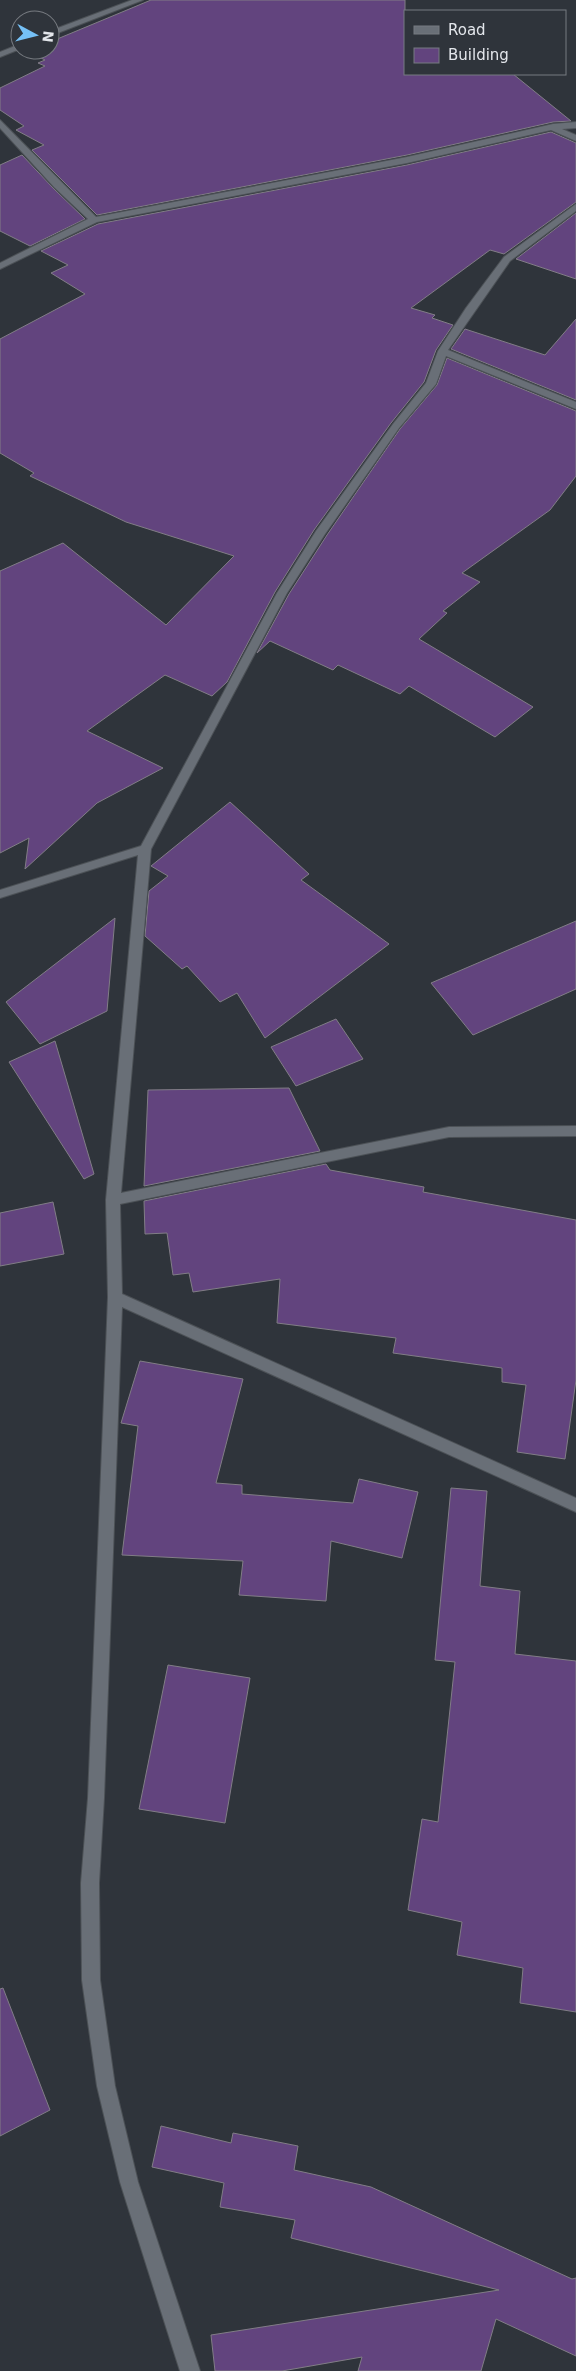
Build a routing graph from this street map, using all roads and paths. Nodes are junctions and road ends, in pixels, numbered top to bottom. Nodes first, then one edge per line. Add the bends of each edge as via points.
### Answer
1 (139, 0) edge
2 (60, 30) edge
3 (0, 123) edge
4 (576, 125) edge
5 (553, 127) junction
6 (576, 138) edge
7 (576, 207) edge
8 (94, 220) junction
9 (0, 266) edge
10 (443, 351) junction
11 (576, 406) edge
12 (145, 849) junction
13 (0, 894) edge
14 (576, 1131) edge
15 (112, 1200) junction
16 (115, 1297) junction
17 (576, 1504) edge
18 (190, 2371) edge

1 - 2 street
3 - 8 street via 55,185
4 - 5 street
5 - 6 street
5 - 8 street via 407,160
7 - 10 street via 507,258
8 - 9 street
10 - 11 street
10 - 12 street via 431,384 396,426 282,593
12 - 13 street
12 - 15 street
14 - 15 street via 449,1132
15 - 16 street
16 - 17 street
16 - 18 street via 90,1883 91,1980 106,2086 128,2182

